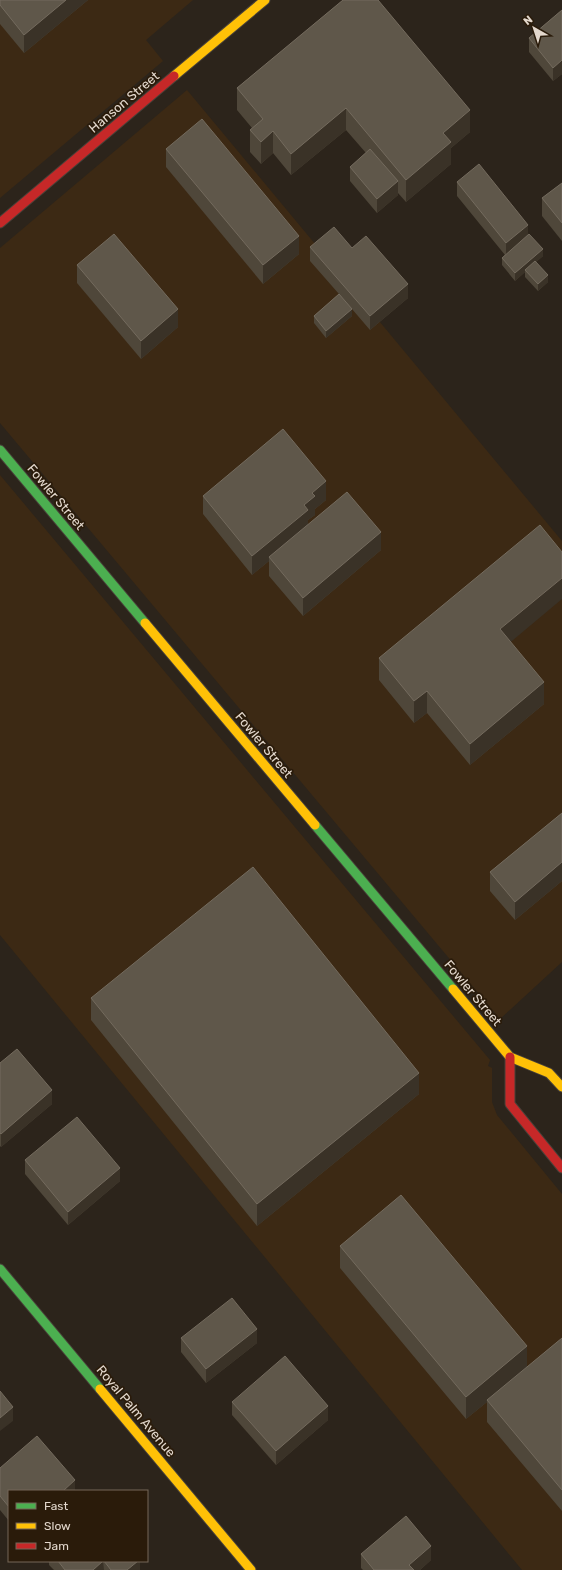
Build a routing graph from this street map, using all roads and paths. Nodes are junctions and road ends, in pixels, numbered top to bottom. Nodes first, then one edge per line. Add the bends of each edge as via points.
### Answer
1 (265, 0) edge
2 (0, 223) edge
3 (0, 450) edge
4 (510, 1056) junction
5 (562, 1087) edge
6 (562, 1168) edge
7 (0, 1270) edge
8 (251, 1570) edge

1 - 2 main road, Hanson Street
3 - 4 main road, Fowler Street
4 - 5 main road, Fowler Street via 549,1073
4 - 6 main road via 510,1104
7 - 8 main road, Royal Palm Avenue

